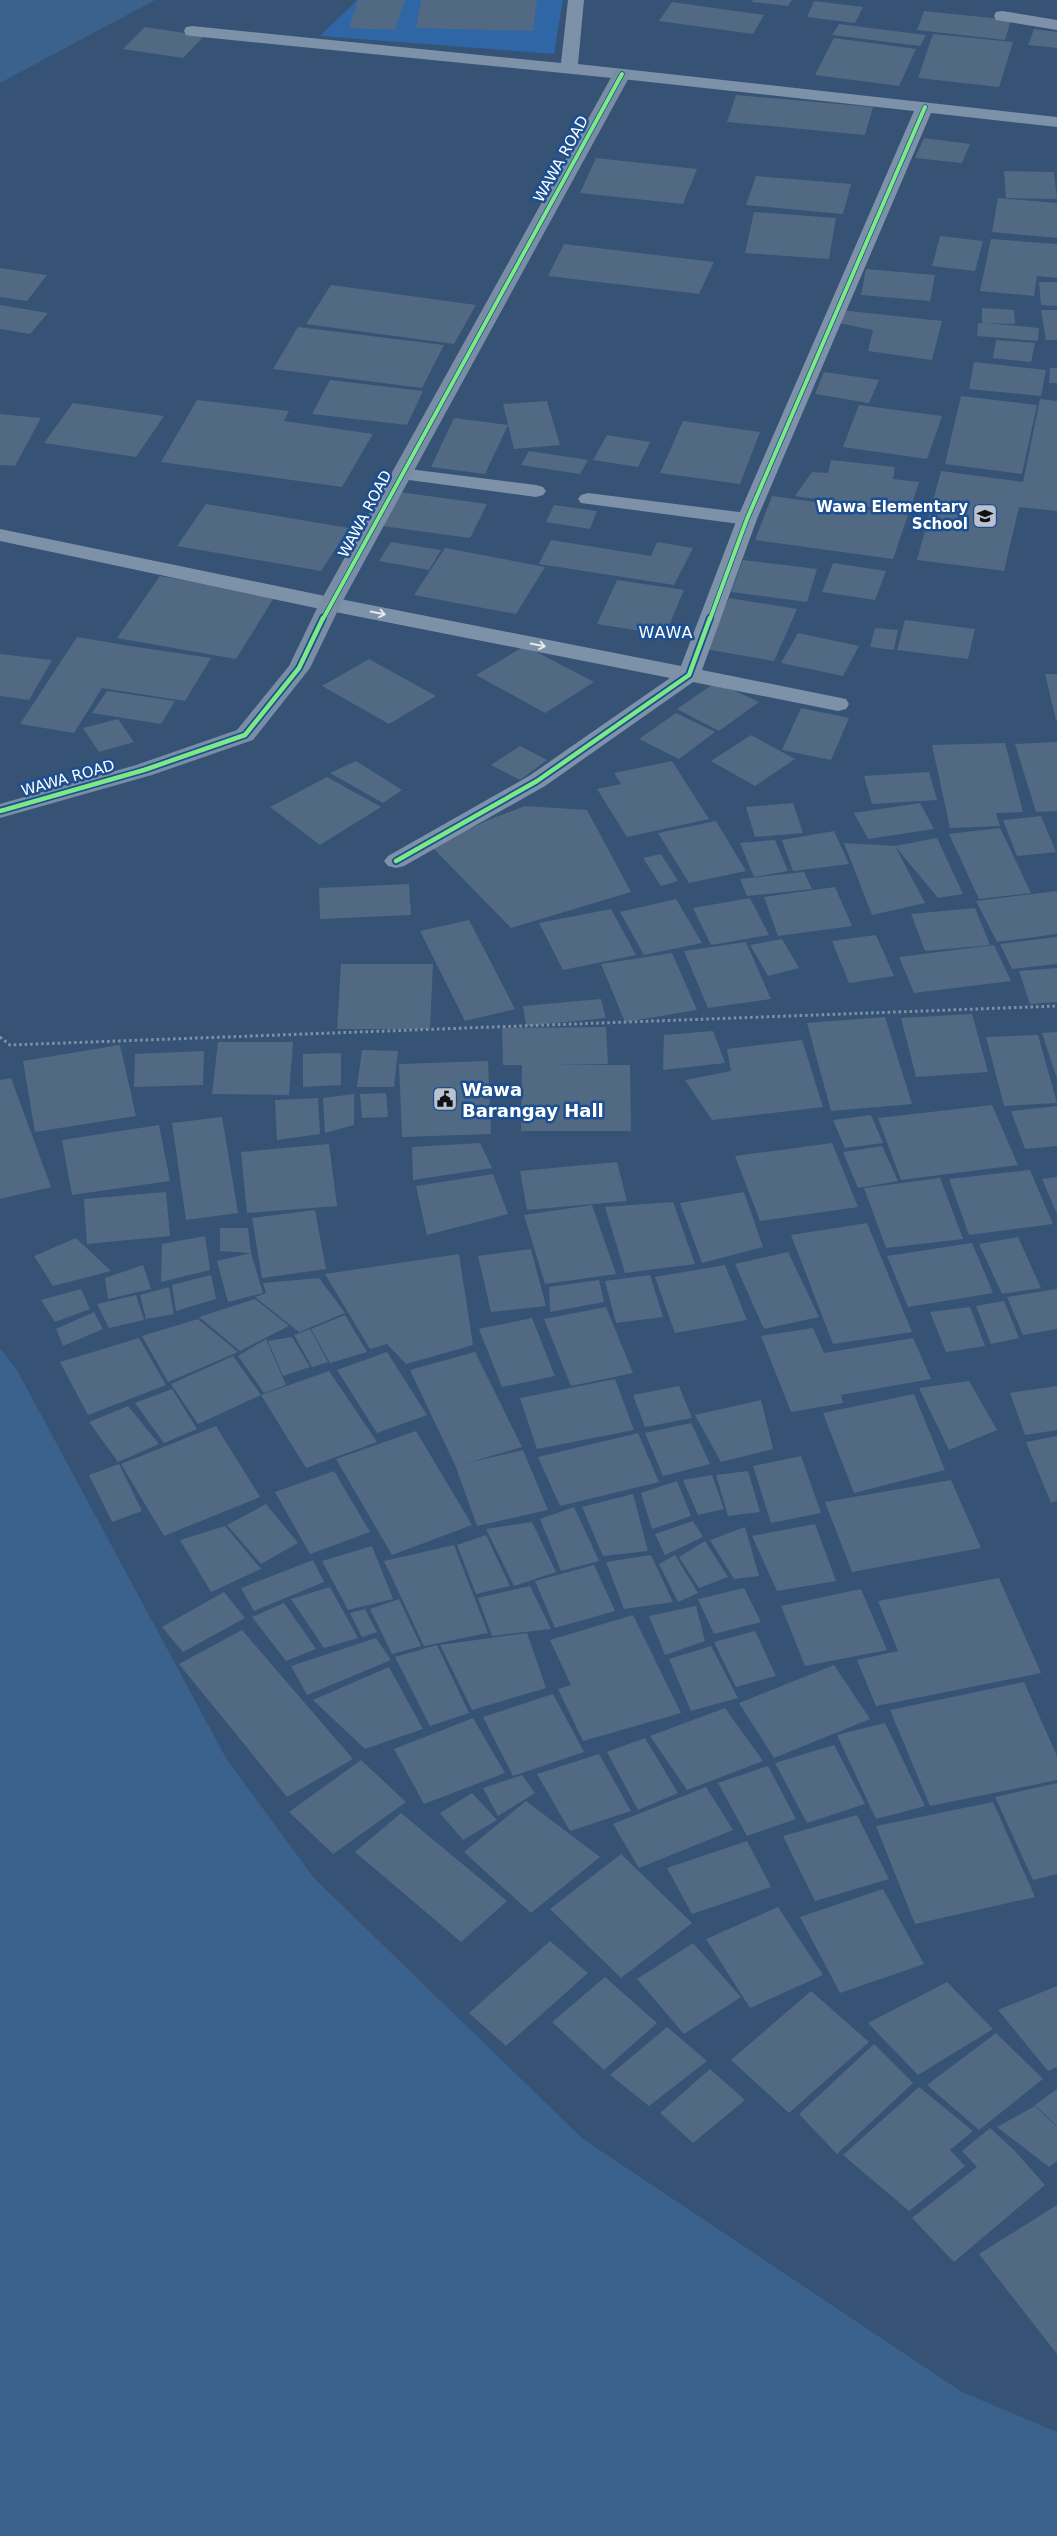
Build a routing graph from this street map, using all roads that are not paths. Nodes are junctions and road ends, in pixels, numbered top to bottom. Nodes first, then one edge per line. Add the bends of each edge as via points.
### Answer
1 (576, 0) edge
2 (1002, 16) dead end
3 (1057, 25) edge
4 (192, 30) dead end
5 (569, 69) junction
6 (622, 74) junction
7 (925, 107) junction
8 (1057, 122) edge
9 (401, 474) junction
10 (536, 491) dead end
11 (588, 499) dead end
12 (747, 520) junction
13 (0, 535) edge
14 (330, 604) junction
15 (689, 675) junction
16 (838, 704) dead end
17 (0, 810) edge
18 (396, 861) dead end

1 - 5 street
2 - 3 street
4 - 5 street
5 - 6 street
6 - 7 street
6 - 9 street, WAWA ROAD
7 - 8 street
7 - 12 street
9 - 10 street
9 - 14 street, WAWA ROAD
11 - 12 street
12 - 15 street
13 - 14 street
14 -> 15 street
14 - 17 street, WAWA ROAD via 300,668 244,734 144,770
15 - 16 street
15 - 18 street via 537,782

